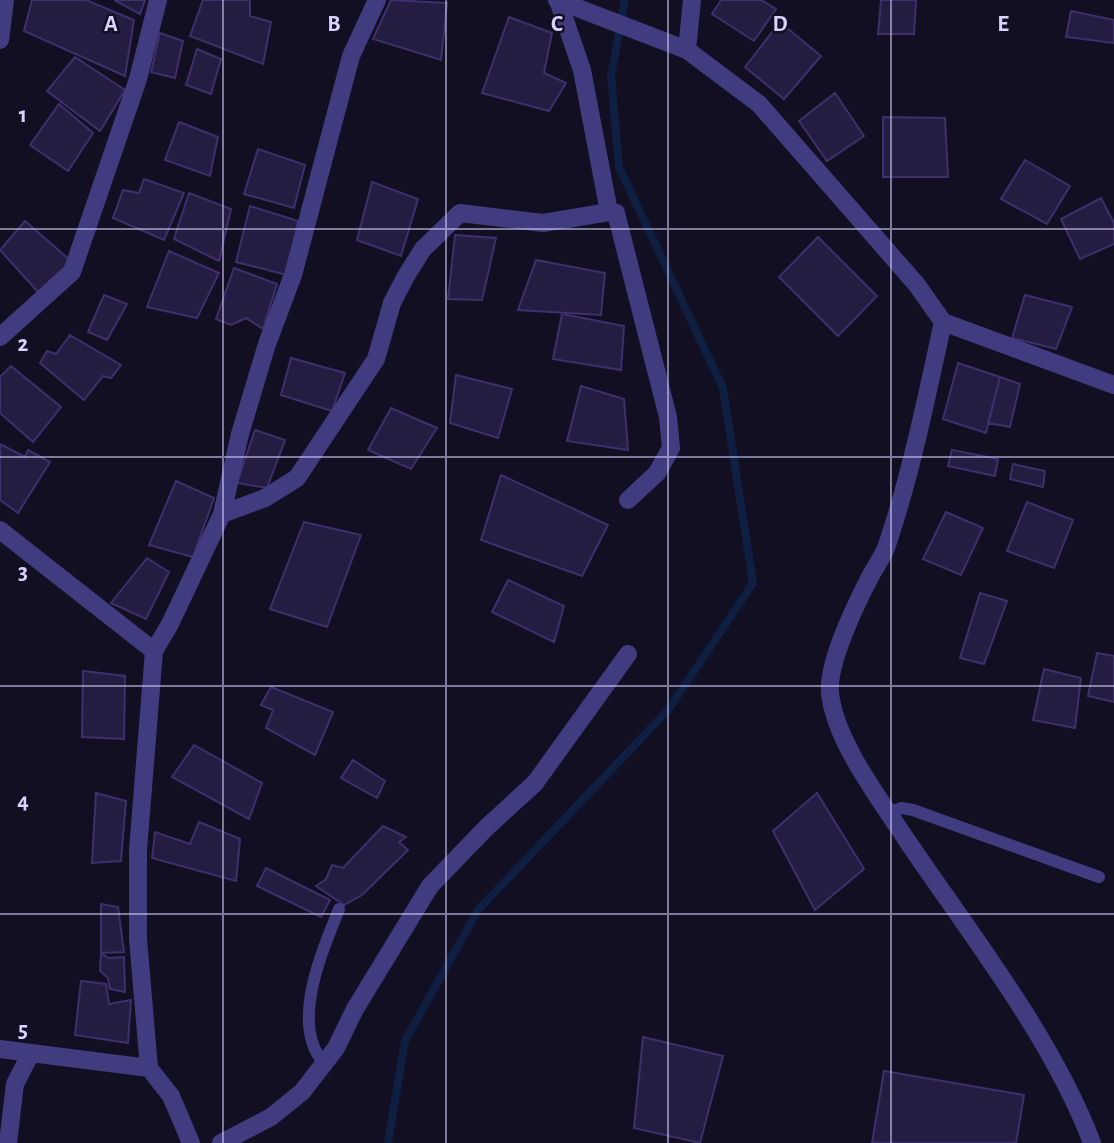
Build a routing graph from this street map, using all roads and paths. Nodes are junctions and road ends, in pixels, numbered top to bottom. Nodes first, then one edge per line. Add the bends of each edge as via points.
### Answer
1 (5, 0) edge
2 (158, 0) edge
3 (377, 0) edge
4 (558, 0) edge
5 (692, 0) edge
6 (0, 40) edge
7 (687, 50) junction
8 (608, 212) junction
9 (943, 322) junction
10 (0, 337) edge
11 (1114, 385) edge
12 (628, 500) dead end
13 (222, 514) junction
14 (0, 530) edge
15 (154, 651) junction
16 (628, 654) dead end
17 (889, 813) junction
18 (1099, 877) dead end
19 (340, 909) dead end
20 (0, 1049) edge
21 (31, 1053) junction
22 (324, 1063) junction
23 (149, 1069) junction
24 (8, 1143) edge
25 (191, 1143) edge
26 (221, 1143) edge
27 (1093, 1143) edge

1 - 6 street
2 - 10 street via 138,79 72,272
3 - 13 street via 351,56 293,275 240,434
4 - 7 street
4 - 8 street via 582,70
5 - 7 street
7 - 9 street via 759,104 917,285
8 - 12 street via 616,213 620,226 668,417 671,448 657,474
8 - 13 street via 543,223 460,213 423,249 406,276 392,303 376,359 297,478 265,498
9 - 11 street
9 - 17 street via 908,478 887,546 832,668 830,693 845,741
13 - 15 street
14 - 15 street
15 - 23 street via 138,850 138,939
16 - 22 street via 535,783 430,886
17 - 18 lane via 912,810
17 - 27 street via 1049,1053
19 - 22 lane via 319,959 312,990 310,1037
20 - 21 street
21 - 23 street
21 - 24 street via 15,1084
22 - 26 street via 302,1091 271,1117
23 - 25 street via 171,1096

